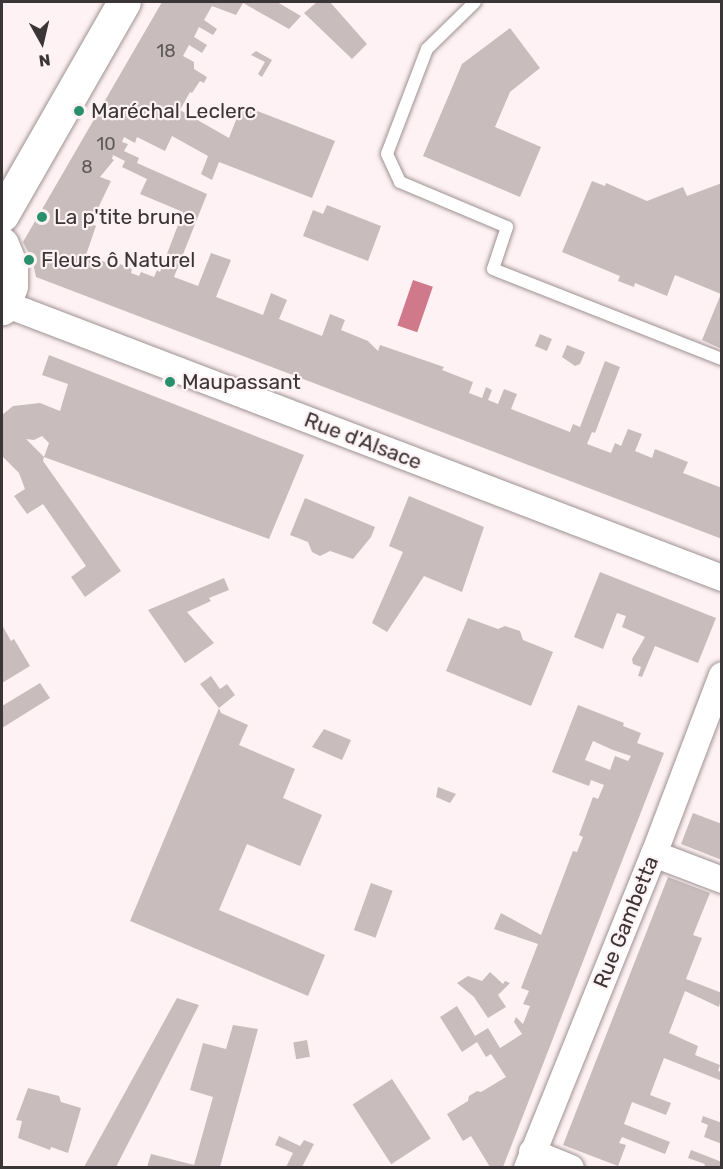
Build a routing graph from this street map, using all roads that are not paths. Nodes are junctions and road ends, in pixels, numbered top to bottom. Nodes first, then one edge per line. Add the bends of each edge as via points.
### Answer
1 (124, 2) edge
2 (475, 2) edge
3 (2, 215) edge
4 (2, 244) edge
5 (3, 306) edge
6 (722, 359) edge
7 (722, 578) edge
8 (722, 675) edge
9 (654, 854) junction
10 (722, 880) edge
11 (530, 1160) edge
12 (571, 1167) edge

1 - 3 street
2 - 6 lane via 427,49 387,154 400,182 507,228 493,270
4 - 5 street via 11,266 11,286
5 - 7 street, Rue d'Alsace
8 - 9 street, Rue Gambetta
9 - 10 street
9 - 11 street, Rue Gambetta
11 - 12 street

